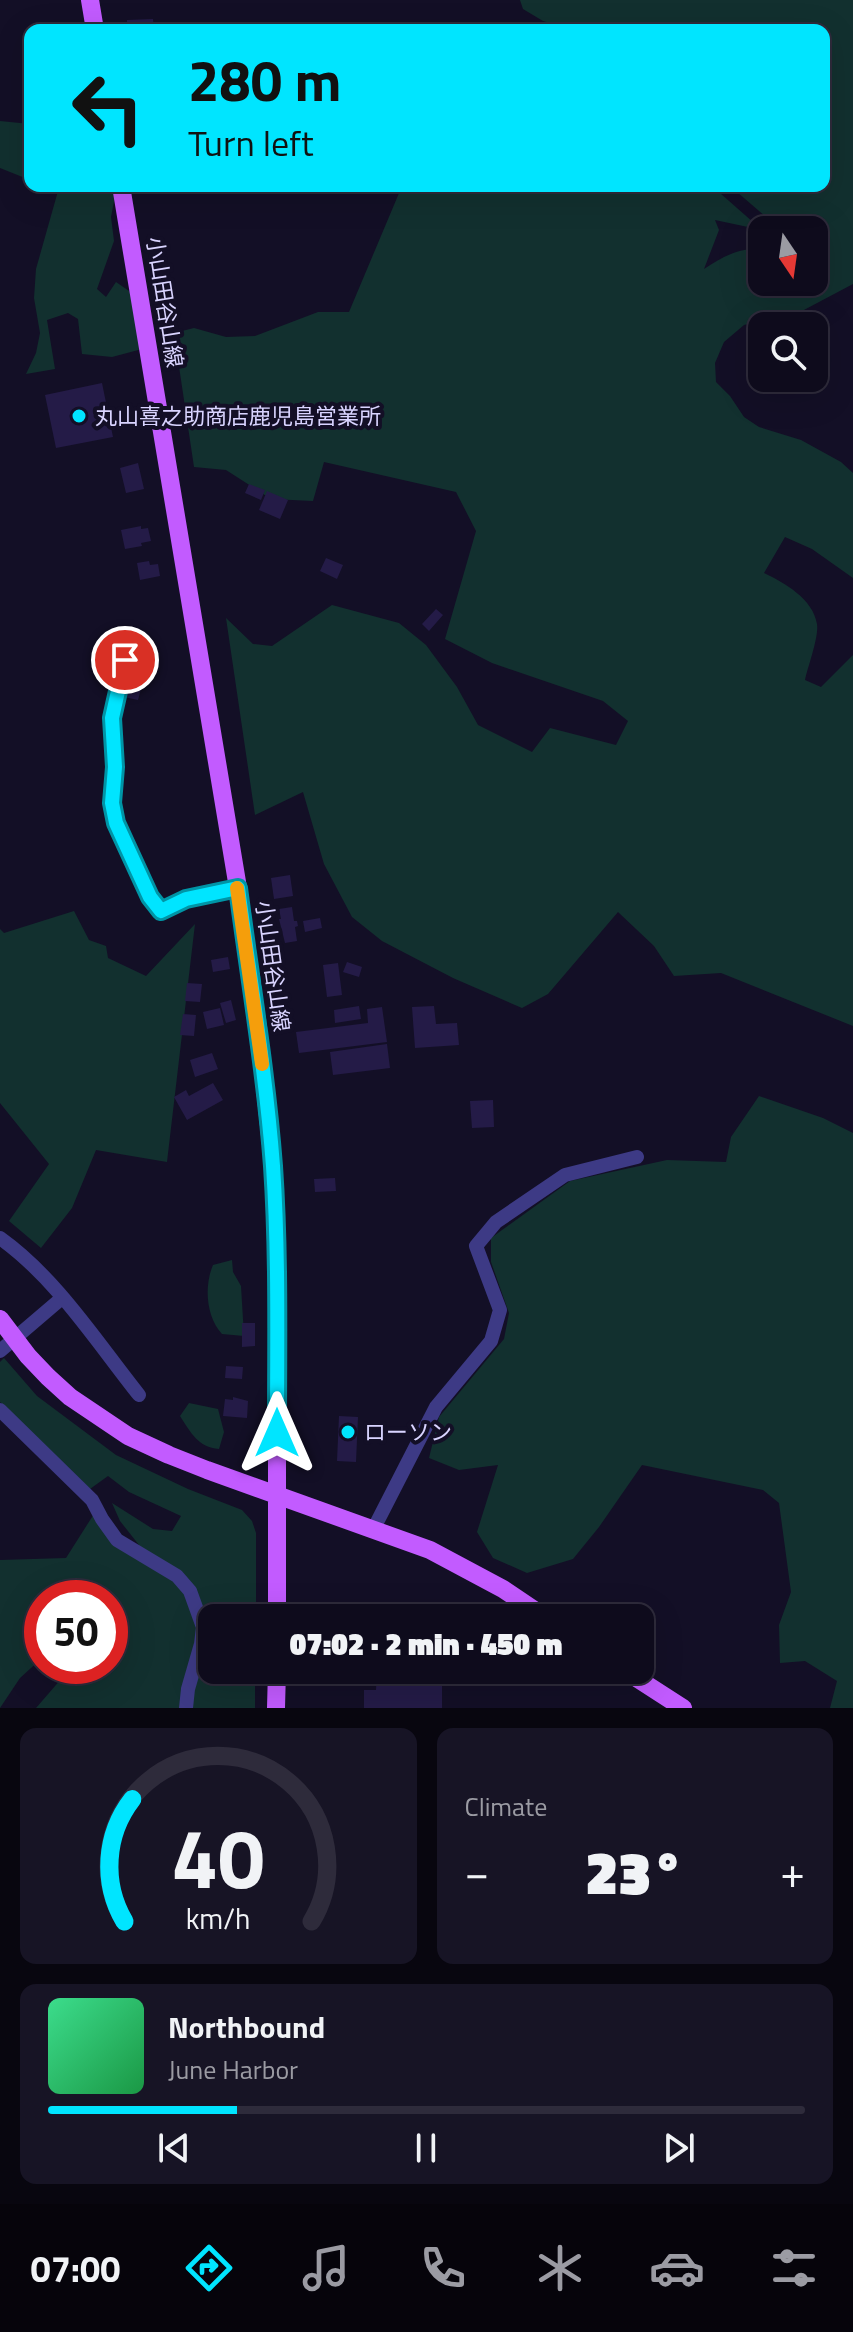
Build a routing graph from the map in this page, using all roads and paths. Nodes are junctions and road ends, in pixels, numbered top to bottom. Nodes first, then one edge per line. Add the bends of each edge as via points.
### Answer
1 (90, 0) edge
2 (94, 24) edge
3 (122, 192) edge
4 (125, 660) dead end
5 (238, 888) junction
6 (637, 1157) dead end
7 (0, 1238) edge
8 (62, 1298) junction
9 (0, 1319) edge
10 (7, 1344) edge
11 (139, 1395) dead end
12 (0, 1410) edge
13 (278, 1496) junction
14 (373, 1530) junction
15 (277, 1604) edge
16 (525, 1604) edge
17 (277, 1684) edge
18 (646, 1684) edge
19 (186, 1708) edge
20 (276, 1708) edge
21 (683, 1708) edge

1 - 2 main road
3 - 5 main road, 小山田谷山線
4 - 5 street via 112,718 112,803 150,897 161,911 186,899
5 - 13 main road, 小山田谷山線 via 273,1164
6 - 14 street via 565,1175 496,1222 476,1246 500,1310 491,1341 436,1407
7 - 8 street
8 - 10 street
8 - 11 street
9 - 10 main road
10 - 13 main road via 70,1397 128,1436
12 - 19 street via 92,1500 117,1540 177,1576 190,1591 203,1627
13 - 14 main road
13 - 15 main road, 小山田谷山線
14 - 16 main road via 459,1564
17 - 20 main road
18 - 21 main road

